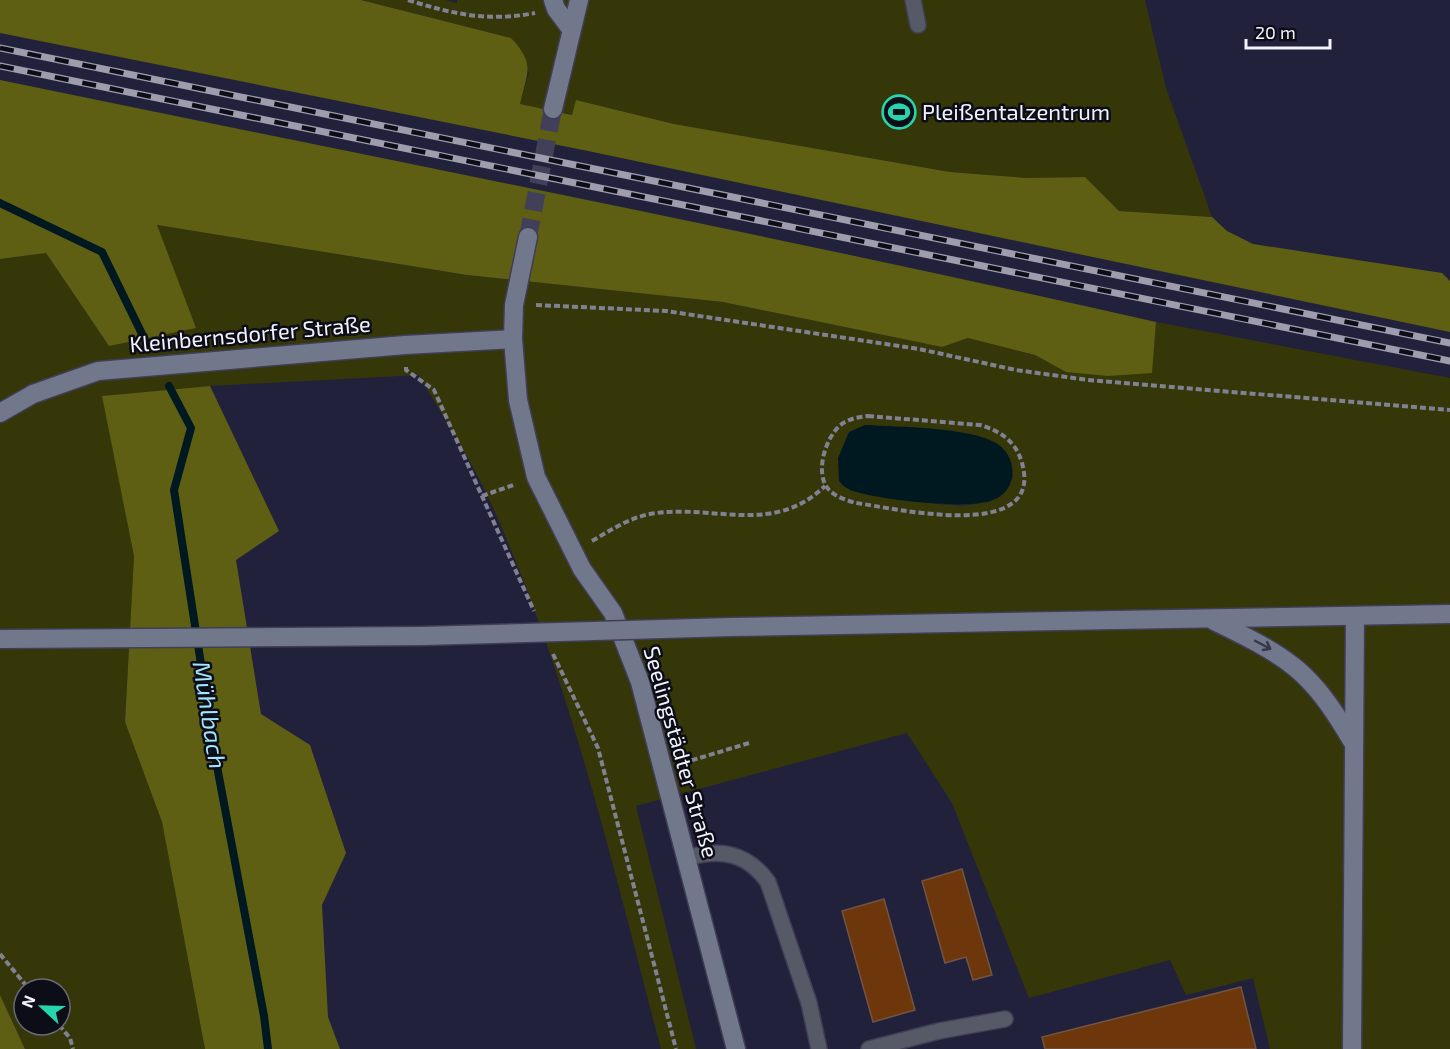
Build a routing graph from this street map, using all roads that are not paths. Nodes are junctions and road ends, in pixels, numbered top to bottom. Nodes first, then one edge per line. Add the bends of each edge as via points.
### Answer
1 (579, 0) edge
2 (913, 0) edge
3 (555, 4) edge
4 (918, 25) dead end
5 (571, 29) junction
6 (553, 109) tunnel mouth
7 (528, 237) tunnel mouth
8 (513, 339) junction
9 (0, 413) edge
10 (1450, 614) edge
11 (1355, 616) junction
12 (1210, 619) junction
13 (0, 639) edge
14 (1352, 741) junction
15 (687, 858) junction
16 (1005, 1019) dead end
17 (736, 1049) edge
18 (819, 1049) edge
19 (869, 1049) edge
20 (1352, 1049) edge

1 - 5 main road
2 - 4 lane
3 - 5 main road
5 - 6 main road
7 - 8 main road, Seelingstädter Straße via 514,304
8 - 9 main road, Kleinbernsdorfer Straße via 98,371 33,394
8 - 15 main road, Seelingstädter Straße via 518,400 537,477 573,551 613,613 640,682
10 - 11 main road
11 - 12 main road
11 - 14 main road
12 - 13 main road, bridge via 422,636
12 -> 14 main road via 1295,665 1329,703
14 - 20 main road
15 - 17 main road, Seelingstädter Straße
15 - 18 lane via 730,853 746,859 768,882 806,993
16 - 19 lane

